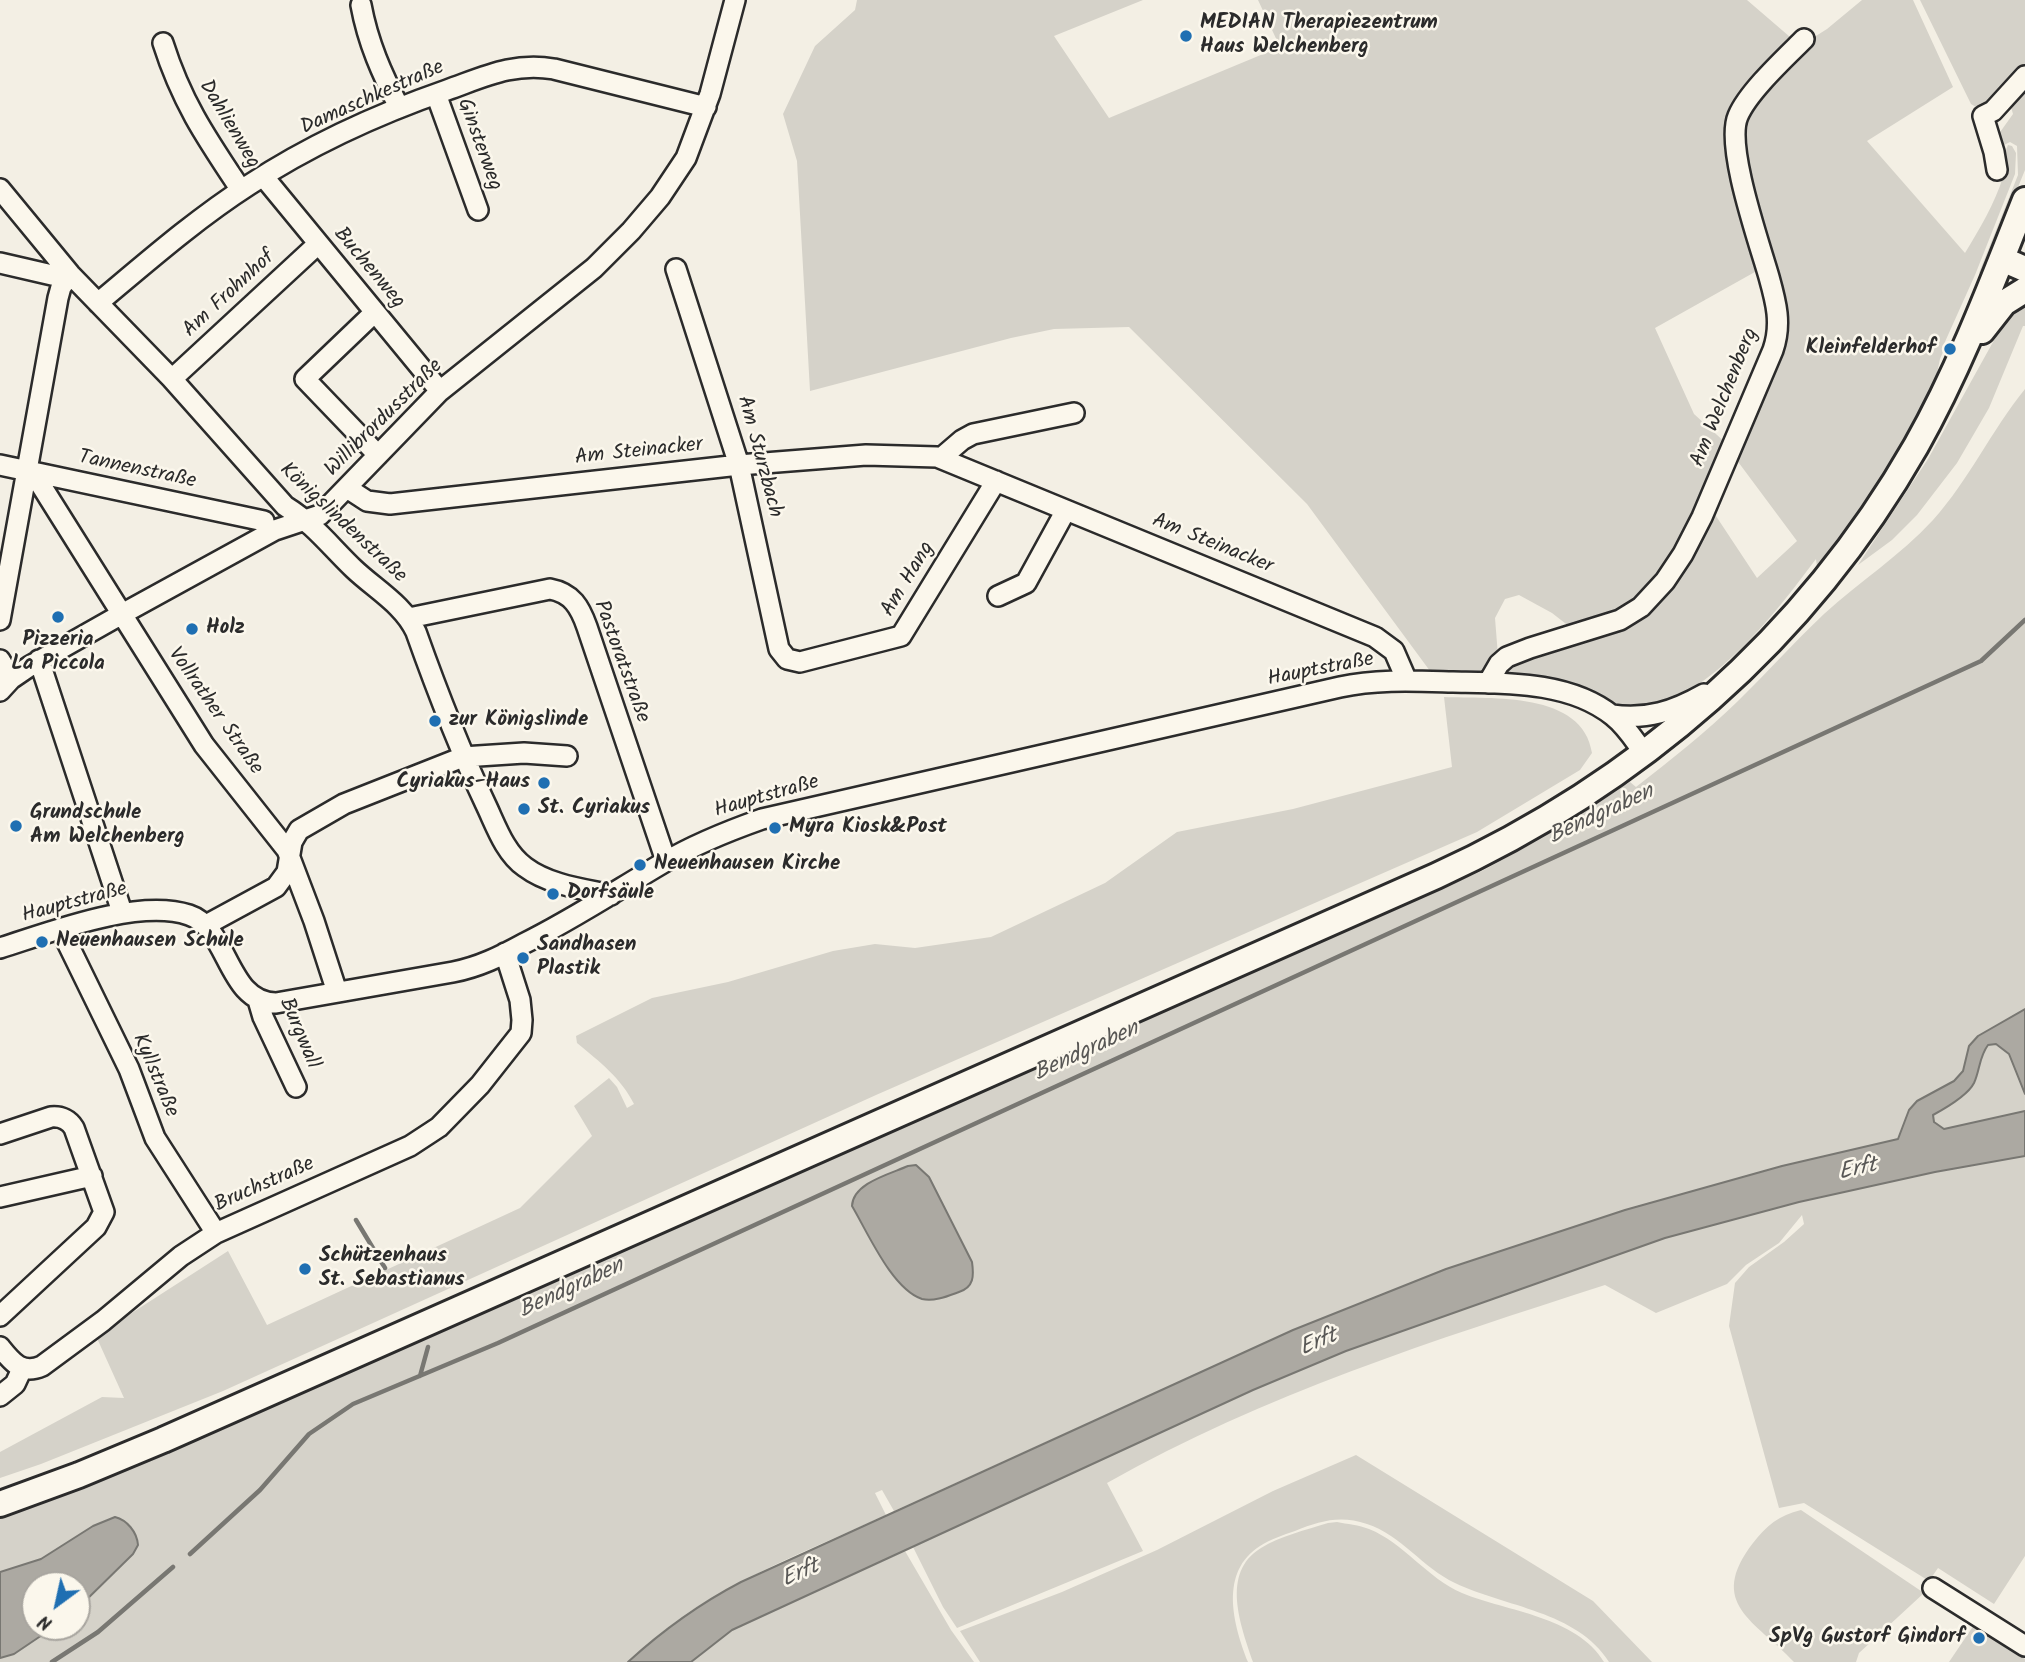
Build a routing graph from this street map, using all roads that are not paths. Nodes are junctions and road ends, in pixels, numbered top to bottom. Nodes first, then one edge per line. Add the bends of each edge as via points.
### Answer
1 (735, 0) edge
2 (361, 5) dead end
3 (1804, 40) dead end
4 (163, 43) dead end
5 (2025, 76) edge
6 (436, 94) junction
7 (399, 107) junction
8 (706, 107) junction
9 (1997, 170) dead end
10 (263, 176) junction
11 (0, 189) edge
12 (241, 190) junction
13 (2025, 200) edge
14 (478, 211) dead end
15 (318, 244) junction
16 (2002, 259) junction
17 (0, 263) edge
18 (676, 269) dead end
19 (2025, 269) edge
20 (70, 274) junction
21 (2025, 290) edge
22 (98, 303) junction
23 (374, 312) junction
24 (172, 379) junction
25 (1950, 382) junction
26 (440, 391) junction
27 (1074, 413) dead end
28 (378, 455) junction
29 (941, 458) junction
30 (0, 465) edge
31 (739, 465) junction
32 (27, 471) junction
33 (996, 481) junction
34 (347, 488) junction
35 (1066, 510) junction
36 (307, 520) junction
37 (264, 521) dead end
38 (998, 596) dead end
39 (121, 614) junction
40 (409, 618) junction
41 (0, 620) edge
42 (785, 658) joint
43 (0, 660) edge
44 (39, 660) junction
45 (1737, 675) junction
46 (1407, 681) junction
47 (1488, 683) junction
48 (6, 685) edge
49 (1612, 715) junction
50 (1644, 753) junction
51 (567, 756) dead end
52 (463, 757) junction
53 (290, 857) junction
54 (666, 861) junction
55 (611, 895) junction
56 (122, 912) junction
57 (206, 925) junction
58 (61, 930) junction
59 (0, 948) edge
60 (505, 953) junction
61 (337, 992) junction
62 (258, 1000) junction
63 (296, 1087) dead end
64 (0, 1134) edge
65 (92, 1176) junction
66 (0, 1197) edge
67 (216, 1233) junction
68 (0, 1316) edge
69 (0, 1347) edge
70 (22, 1368) junction
71 (0, 1396) edge
72 (0, 1504) edge
73 (1933, 1588) dead end
74 (2025, 1646) edge

1 - 8 street, Willibrordusstraße
2 - 7 street via 375,58
3 - 47 street, Am Welchenberg via 1753,93 1734,127 1736,157 1775,301 1778,328 1773,350 1693,536 1665,582 1637,610 1507,657
4 - 12 street, Dahlienweg via 191,112
5 - 9 street via 1983,116
6 - 7 street, Damaschkestraße
6 - 8 street, Damaschkestraße via 509,68 531,66
6 - 14 street, Ginsterweg
7 - 10 street, Damaschkestraße
8 - 26 street, Willibrordusstraße via 686,158 631,231 586,275
10 - 12 street, Damaschkestraße
10 - 15 street, Buchenweg
11 - 20 street, Königslindenstraße
12 - 22 street, Damaschkestraße
13 - 16 main road
15 - 23 street, Buchenweg
15 - 24 street, Am Frohnhof
16 - 19 main road
16 - 25 main road
17 - 20 street via 52,275
18 - 31 street, Am Sturzbach
20 - 22 street, Königslindenstraße
20 - 32 street via 58,298
21 - 25 main road via 2000,306
22 - 24 street, Königslindenstraße
23 - 26 street, Buchenweg
23 - 28 street via 305,379
24 - 36 street, Königslindenstraße via 285,506
25 - 45 main road via 1910,457 1855,539 1803,605
26 - 28 street, Willibrordusstraße
27 - 29 street via 973,434
28 - 34 street, Willibrordusstraße
29 - 31 street, Am Steinacker via 866,455
29 - 33 street, Am Steinacker
30 - 32 street, Tannenstraße
31 - 34 street, Am Steinacker via 390,504 367,501
31 - 42 street, Am Sturzbach via 778,644
32 - 37 street, Tannenstraße
32 - 39 street, Vollrather Straße via 40,482
32 - 41 street
33 - 35 street, Am Steinacker
33 - 42 street, Am Hang via 901,636 800,662
34 - 36 street, Willibrordusstraße via 325,511
35 - 38 street via 1026,583
35 - 46 street, Am Steinacker via 1375,637 1394,651
36 - 39 street, Willibrordusstraße via 275,530
36 - 40 street, Königslindenstraße
39 - 44 street, Willibrordusstraße
39 - 53 street, Vollrather Straße via 204,745
40 - 52 street, Königslindenstraße
40 - 54 street, Pastoratstraße via 550,589 575,601
43 - 48 street
44 - 48 street, Willibrordusstraße
44 - 56 street
45 - 49 street, Hauptstraße via 1667,712
45 - 50 main road
46 - 47 street, Hauptstraße
46 - 54 street, Hauptstraße via 1348,685 783,814 716,836
47 - 49 street, Hauptstraße via 1565,693
49 - 50 street, Hauptstraße
50 - 72 main road via 1535,827 1445,872 163,1440
51 - 52 street
52 - 53 street via 355,799 305,825 294,837
52 - 55 street, Königslindenstraße via 504,842 521,864 550,880
53 - 57 street via 286,875 276,887
53 - 61 street, Vollrather Straße
54 - 55 street, Hauptstraße
55 - 60 street, Hauptstraße
56 - 57 street, Hauptstraße via 170,911
56 - 58 street, Hauptstraße
57 - 62 street via 239,981
58 - 59 street, Hauptstraße
58 - 67 street, Kyllstraße via 129,1069 155,1138
60 - 61 street, Hauptstraße via 464,970
60 - 67 street, Bruchstraße via 522,1026 519,1037 481,1085 426,1137
61 - 62 street, Hauptstraße via 276,1003
62 - 63 street, Burgwall
64 - 65 street via 54,1116 66,1119 74,1128
65 - 66 street
65 - 68 street via 103,1206 99,1224
67 - 70 street, Bruchstraße via 55,1357 36,1368
69 - 70 street
70 - 71 street via 15,1384
73 - 74 street

